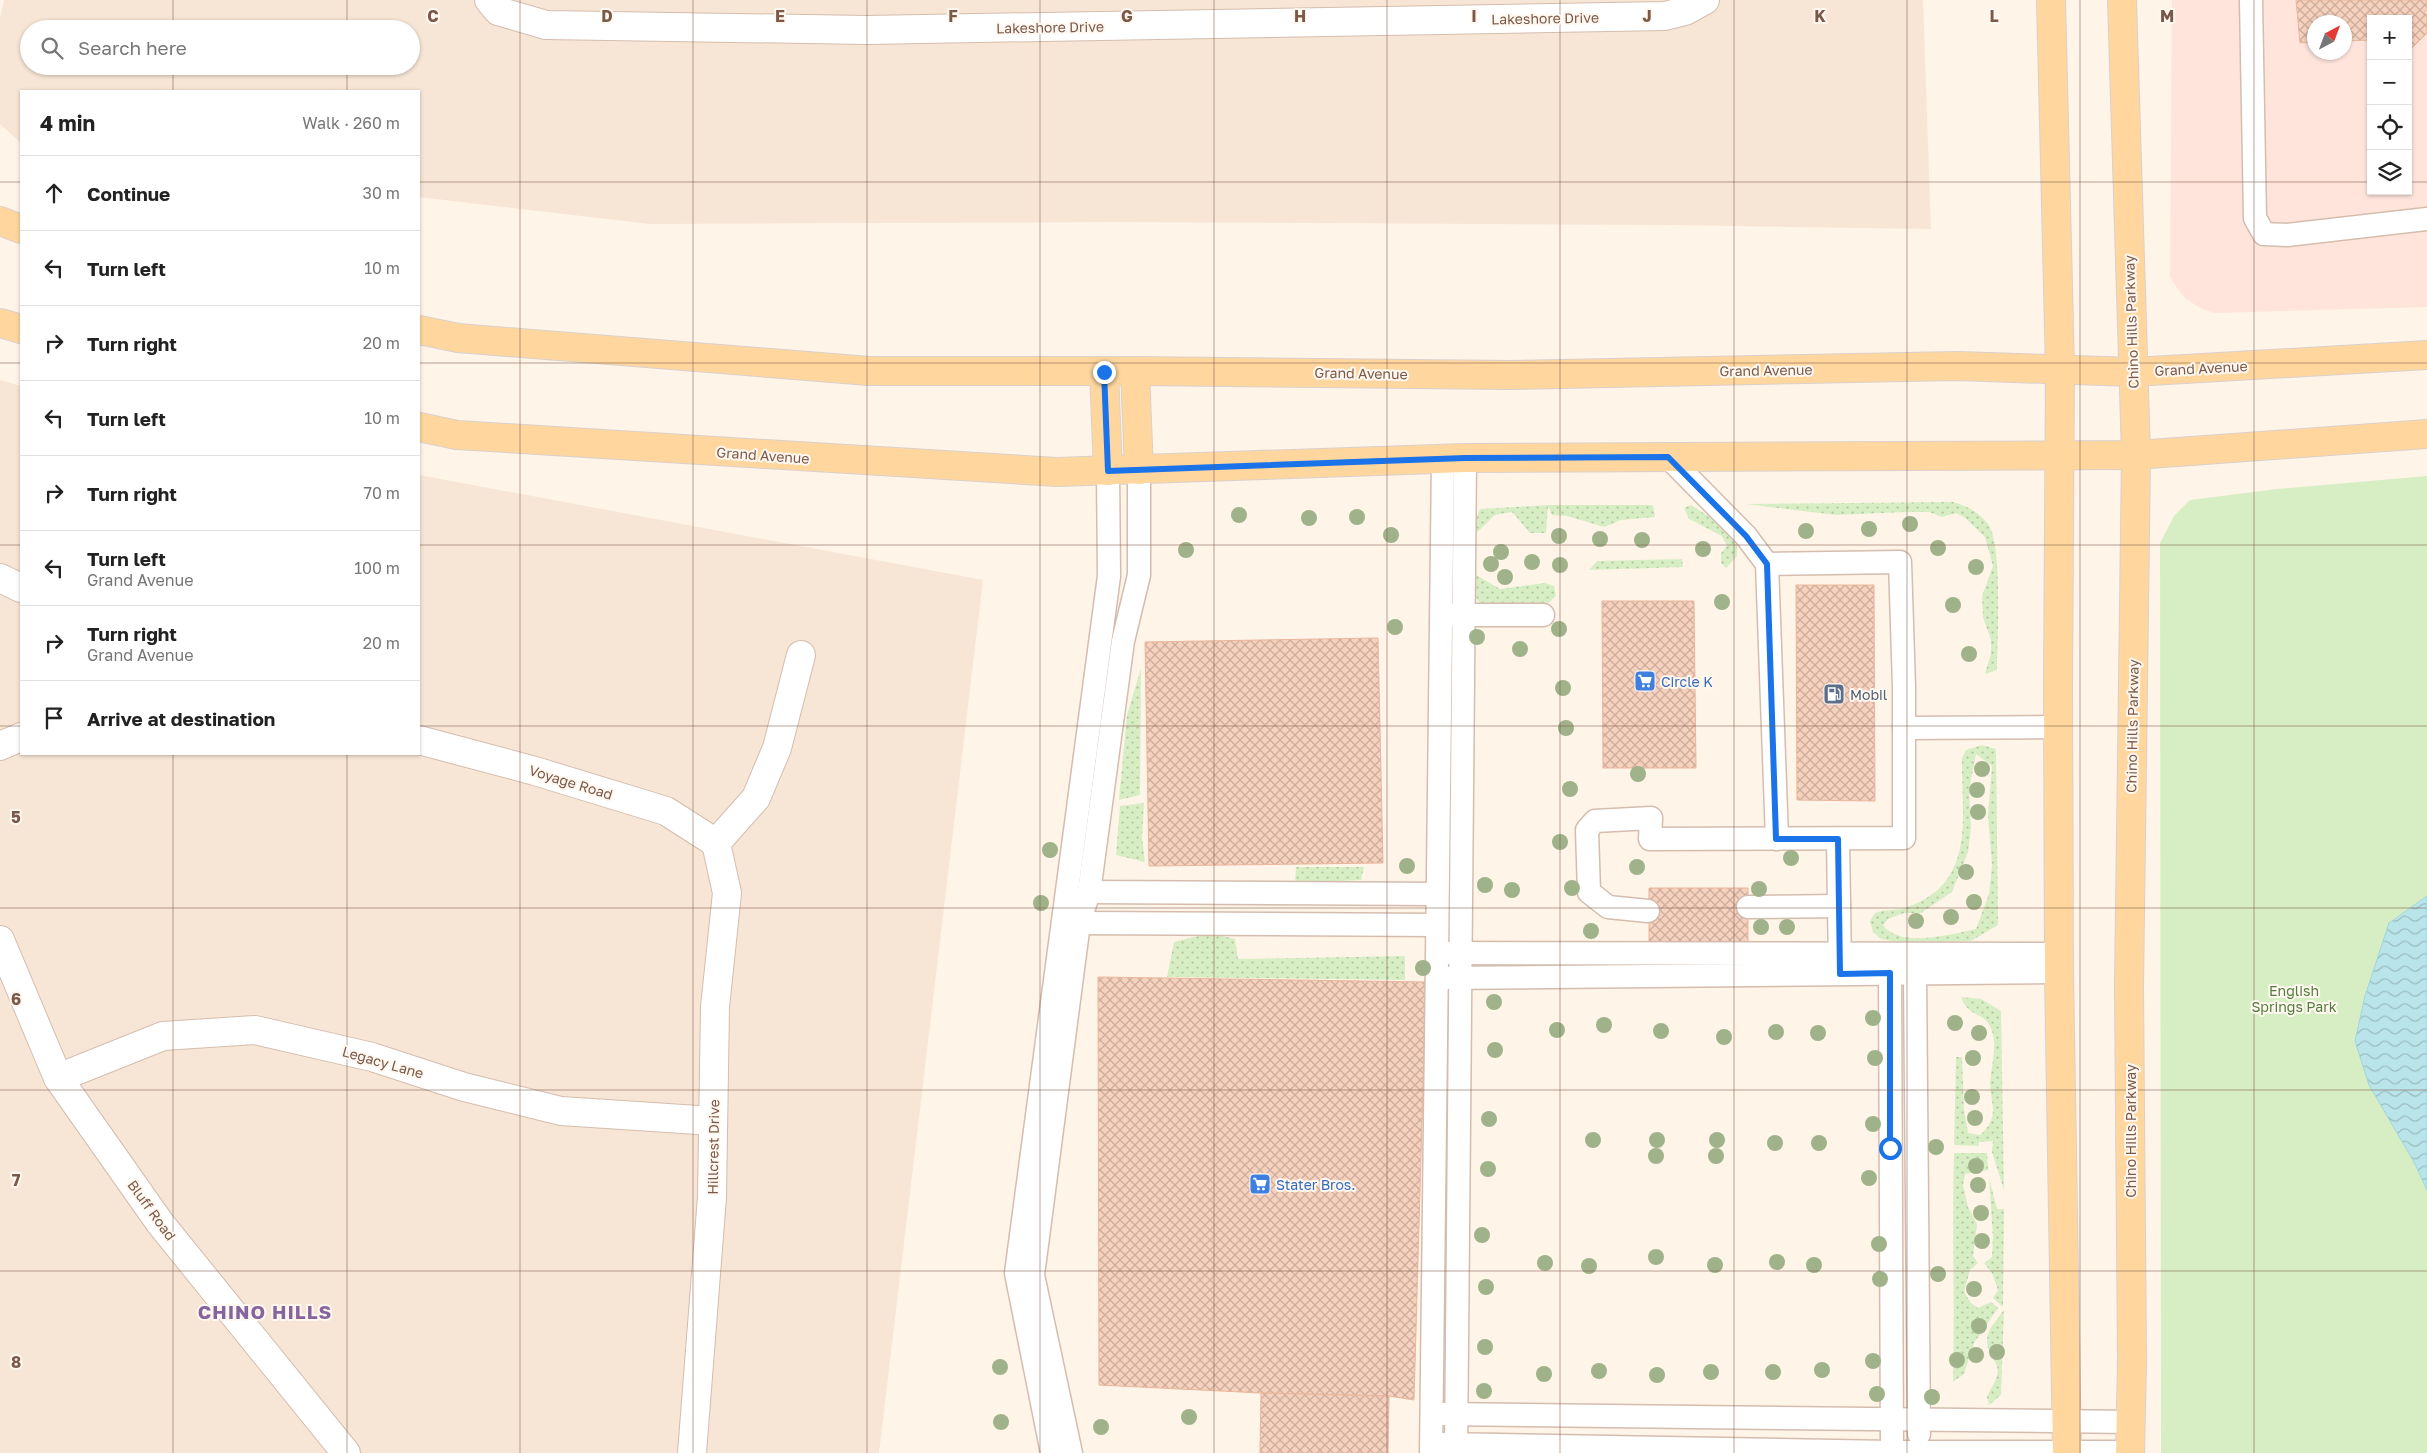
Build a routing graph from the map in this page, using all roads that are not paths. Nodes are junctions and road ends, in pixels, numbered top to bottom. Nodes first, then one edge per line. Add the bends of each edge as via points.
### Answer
1 (489, 0) edge
2 (1705, 0) edge
3 (2051, 0) edge
4 (2122, 0) edge
5 (2251, 0) edge
6 (2427, 219) edge
7 (0, 221) edge
8 (20, 229) edge
9 (0, 322) edge
10 (20, 329) edge
11 (420, 330) edge
12 (2427, 355) edge
13 (2060, 369) junction
14 (1135, 371) junction
15 (1104, 372) junction
16 (2133, 372) junction
17 (420, 427) edge
18 (2427, 434) edge
19 (2060, 454) junction
20 (2136, 455) junction
21 (1668, 457) junction
22 (1454, 458) junction
23 (1139, 470) junction
24 (1108, 471) junction
25 (1767, 564) junction
26 (0, 578) edge
27 (20, 588) edge
28 (1464, 615) junction
29 (1543, 615) dead end
30 (1441, 616) junction
31 (801, 655) dead end
32 (2059, 727) junction
33 (1904, 728) junction
34 (20, 737) edge
35 (420, 740) edge
36 (0, 746) edge
37 (1776, 839) junction
38 (1838, 839) junction
39 (716, 843) junction
40 (1089, 892) junction
41 (1437, 894) junction
42 (1839, 906) junction
43 (1748, 907) dead end
44 (1648, 911) dead end
45 (1079, 923) junction
46 (1437, 925) junction
47 (0, 940) edge
48 (1436, 953) junction
49 (1460, 953) junction
50 (2059, 963) junction
51 (1840, 964) junction
52 (1890, 973) junction
53 (1915, 973) junction
54 (1436, 978) junction
55 (1460, 978) junction
56 (58, 1078) junction
57 (713, 1121) junction
58 (1431, 1414) junction
59 (1457, 1414) junction
60 (1710, 1417) junction
61 (1735, 1417) junction
62 (1891, 1419) junction
63 (1919, 1419) junction
64 (2066, 1421) junction
65 (2131, 1422) junction
66 (1431, 1448) edge
67 (1456, 1449) edge
68 (1710, 1451) edge
69 (1734, 1451) edge
70 (1892, 1452) edge
71 (1919, 1452) edge
72 (2067, 1452) edge
73 (346, 1453) edge
74 (692, 1453) edge
75 (1052, 1453) edge
76 (1071, 1453) edge
77 (2130, 1453) edge

1 - 2 street, Lakeshore Drive via 498,11 546,25 867,30 1665,16 1685,11
3 - 13 main road
4 - 16 main road, Chino Hills Parkway
5 - 6 lane via 2254,218 2264,234 2287,235
7 - 8 main road
9 - 10 main road
11 - 15 main road, Grand Avenue via 458,338 869,371
12 - 16 main road, Grand Avenue
13 - 14 main road, Grand Avenue via 1958,366 1508,375
13 - 16 main road, Grand Avenue
13 - 19 main road
14 - 15 main road, Grand Avenue
14 - 23 main road
15 - 24 main road
16 - 20 main road, Chino Hills Parkway
17 - 24 main road, Grand Avenue via 457,435 758,455 1057,472
18 - 20 main road, Grand Avenue
19 - 20 main road, Grand Avenue
19 - 21 main road, Grand Avenue
19 - 32 main road
20 - 65 main road, Chino Hills Parkway via 2129,979
21 - 22 main road, Grand Avenue
21 - 25 lane via 1746,536
22 - 23 main road, Grand Avenue
22 - 28 lane
22 - 30 lane
23 - 24 main road, Grand Avenue
23 - 40 lane via 1139,575 1123,641
24 - 75 lane via 1109,576 1016,1273
25 - 33 lane via 1900,562
25 - 37 lane
26 - 27 street
28 - 29 lane
28 - 30 lane
28 - 49 lane
30 - 41 lane
31 - 39 street via 777,748 756,798
32 - 33 lane
32 - 50 main road
33 - 38 lane via 1904,838
34 - 36 street
35 - 39 street, Voyage Road via 536,771 666,811
37 - 38 lane
37 - 44 lane via 1650,840 1651,818 1595,820 1587,830 1588,892 1608,907
38 - 42 lane
39 - 57 street, Hillcrest Drive via 727,893 715,1007
40 - 41 lane
40 - 45 lane
41 - 46 lane
42 - 43 lane
42 - 51 lane
45 - 46 lane
45 - 76 lane via 1033,1275
46 - 48 lane
47 - 56 street, Bluff Road
48 - 49 lane
48 - 54 lane
49 - 51 lane
49 - 55 lane
50 - 51 lane
50 - 53 lane
50 - 64 main road
51 - 52 lane
51 - 55 lane
52 - 53 lane
52 - 62 lane
53 - 63 lane
54 - 55 lane
54 - 58 lane
55 - 59 lane
56 - 57 street, Legacy Lane via 163,1036 255,1030 372,1057 464,1087 561,1111
56 - 73 street, Bluff Road via 160,1223
57 - 74 street, Hillcrest Drive via 712,1198
58 - 59 lane
58 - 66 lane
59 - 60 lane
59 - 67 lane
60 - 61 lane
60 - 68 lane
61 - 62 lane
61 - 69 lane
62 - 63 lane
62 - 70 lane
63 - 64 lane
63 - 71 lane
64 - 65 lane
64 - 72 main road
65 - 77 main road, Chino Hills Parkway
66 - 67 lane
67 - 68 lane
68 - 69 lane
69 - 70 lane
70 - 71 lane
71 - 72 lane
72 - 77 lane

